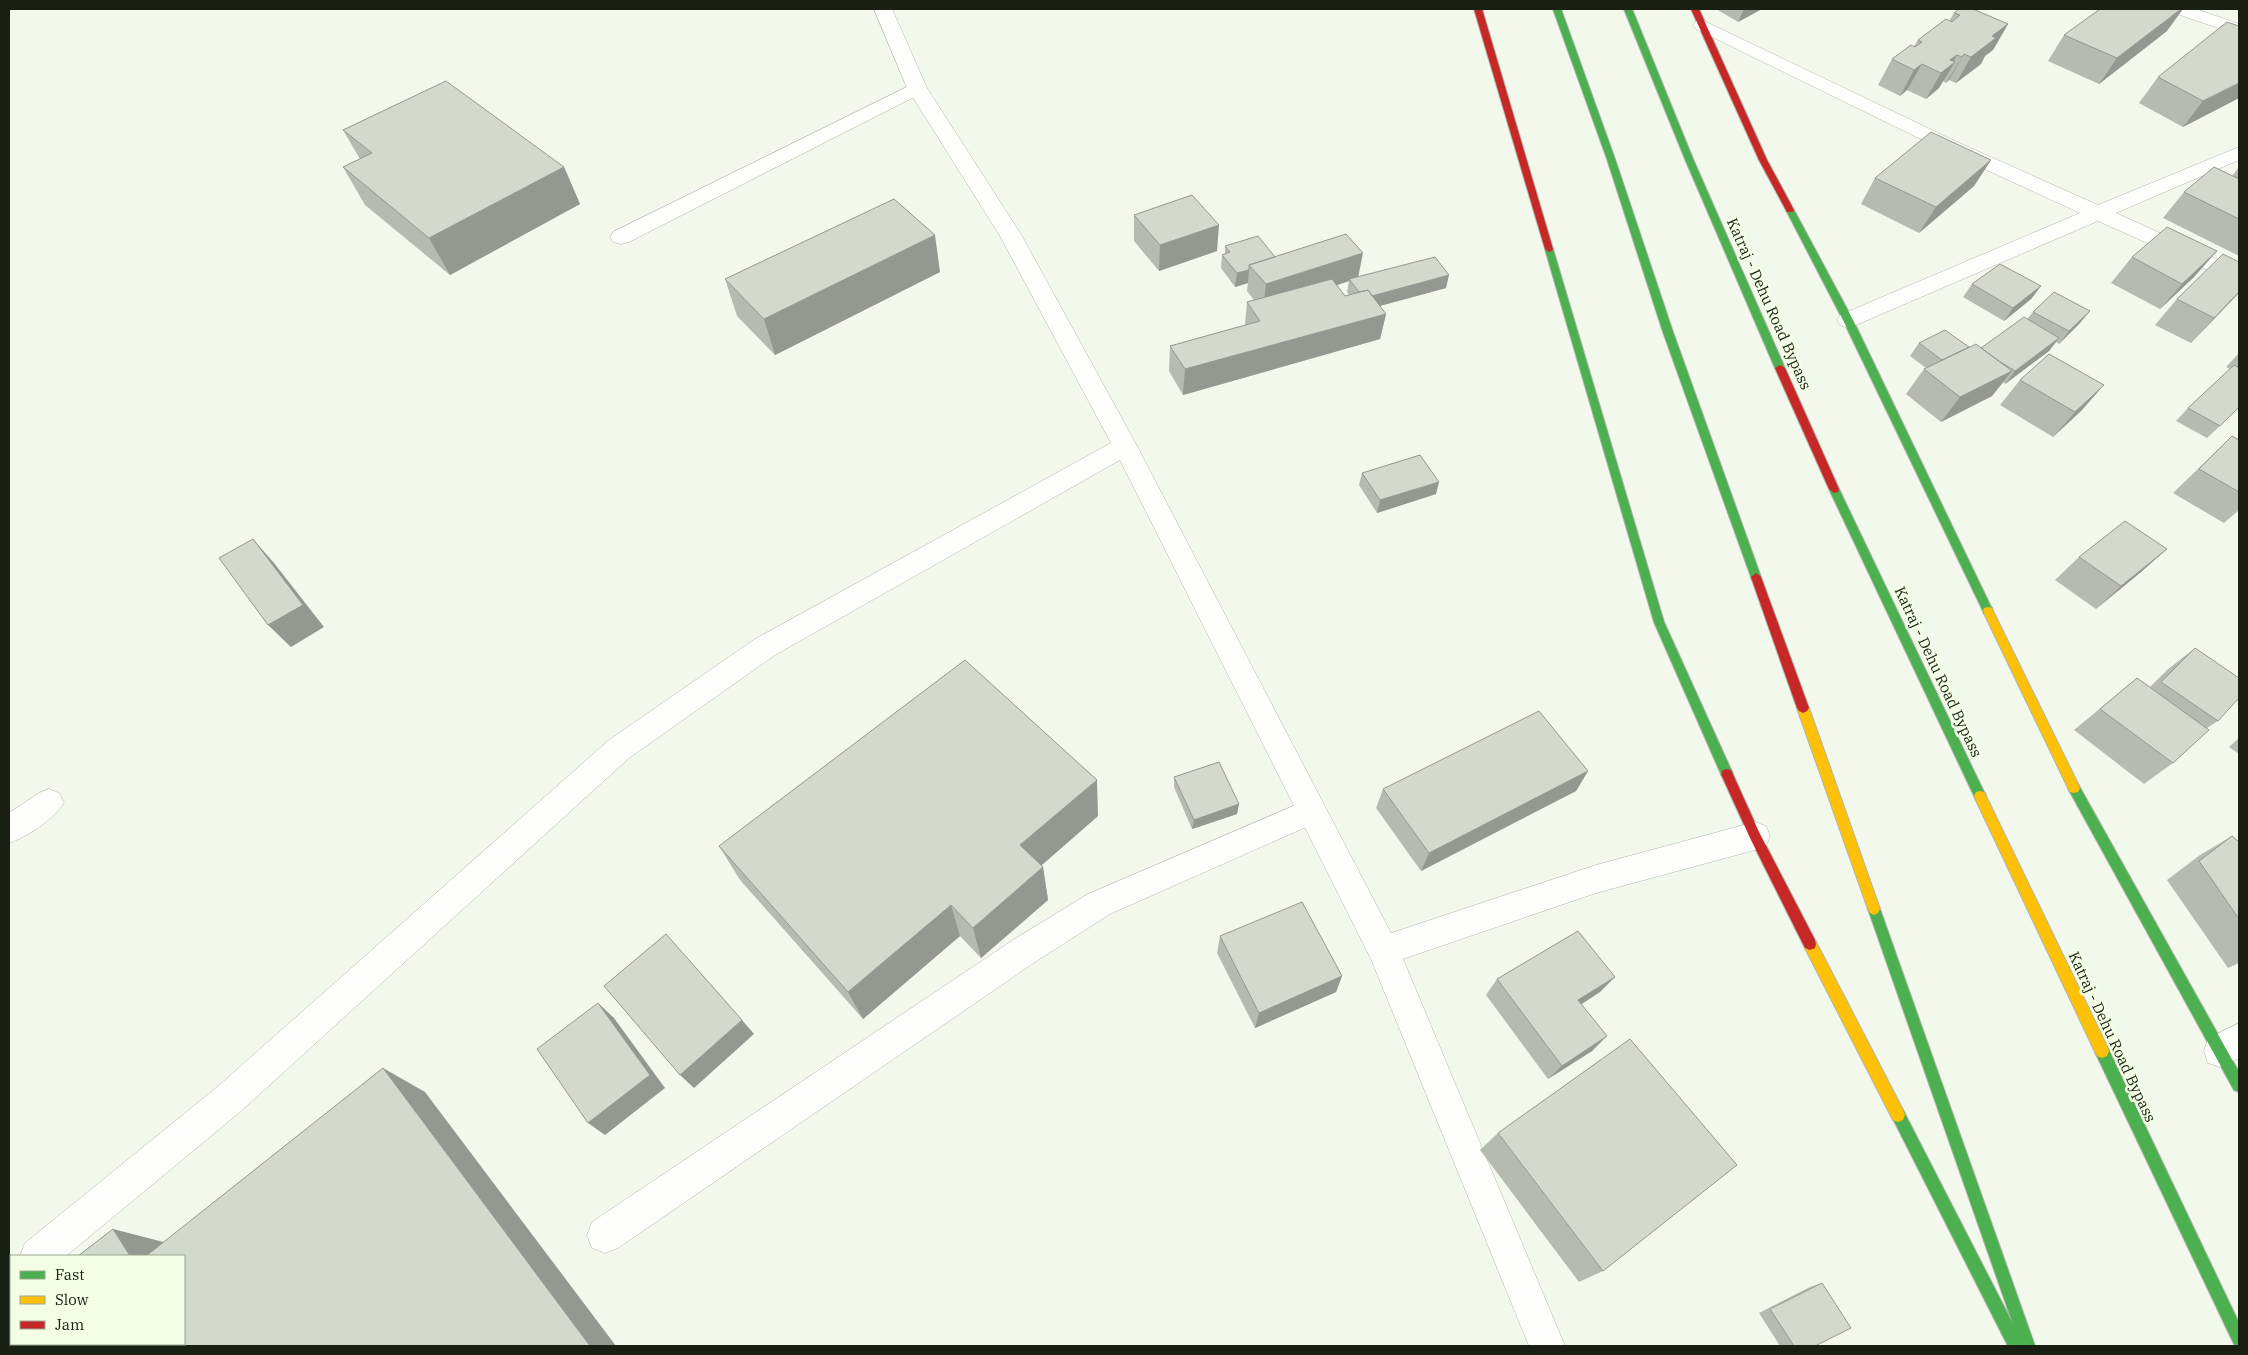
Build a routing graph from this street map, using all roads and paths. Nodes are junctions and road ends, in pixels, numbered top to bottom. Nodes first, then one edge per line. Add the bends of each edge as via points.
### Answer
1 (883, 9) edge
2 (1478, 9) edge
3 (1557, 9) edge
4 (1628, 9) edge
5 (2180, 9) edge
6 (1698, 17) edge
7 (2239, 30) edge
8 (917, 88) junction
9 (2239, 153) edge
10 (2101, 214) junction
11 (621, 236) dead end
12 (2239, 277) edge
13 (1848, 320) junction
14 (1125, 446) junction
15 (49, 802) dead end
16 (1312, 811) junction
17 (9, 830) edge
18 (1755, 836) junction
19 (1384, 951) junction
20 (2230, 1045) edge
21 (2239, 1085) edge
22 (605, 1235) dead end
23 (39, 1255) edge
24 (2239, 1339) edge
25 (1547, 1346) edge
26 (2016, 1346) edge
27 (2028, 1346) edge

1 - 8 street
2 - 18 main road via 1659,622
3 - 27 main road via 1668,332
4 - 24 main road, Katraj - Dehu Road Bypass via 1693,168 1834,486
5 - 7 street
6 - 10 street via 1948,145
6 - 13 main road via 1763,160
8 - 11 street
8 - 14 street via 1011,236
9 - 10 street
10 - 12 street
10 - 13 street via 1999,254
13 - 20 main road via 2073,787
14 - 16 street
14 - 23 street via 765,647 619,750 228,1100
15 - 17 street
16 - 19 street
16 - 22 street via 1099,904 1024,951
18 - 19 street via 1596,879
18 - 26 main road
19 - 25 street
20 - 21 main road

